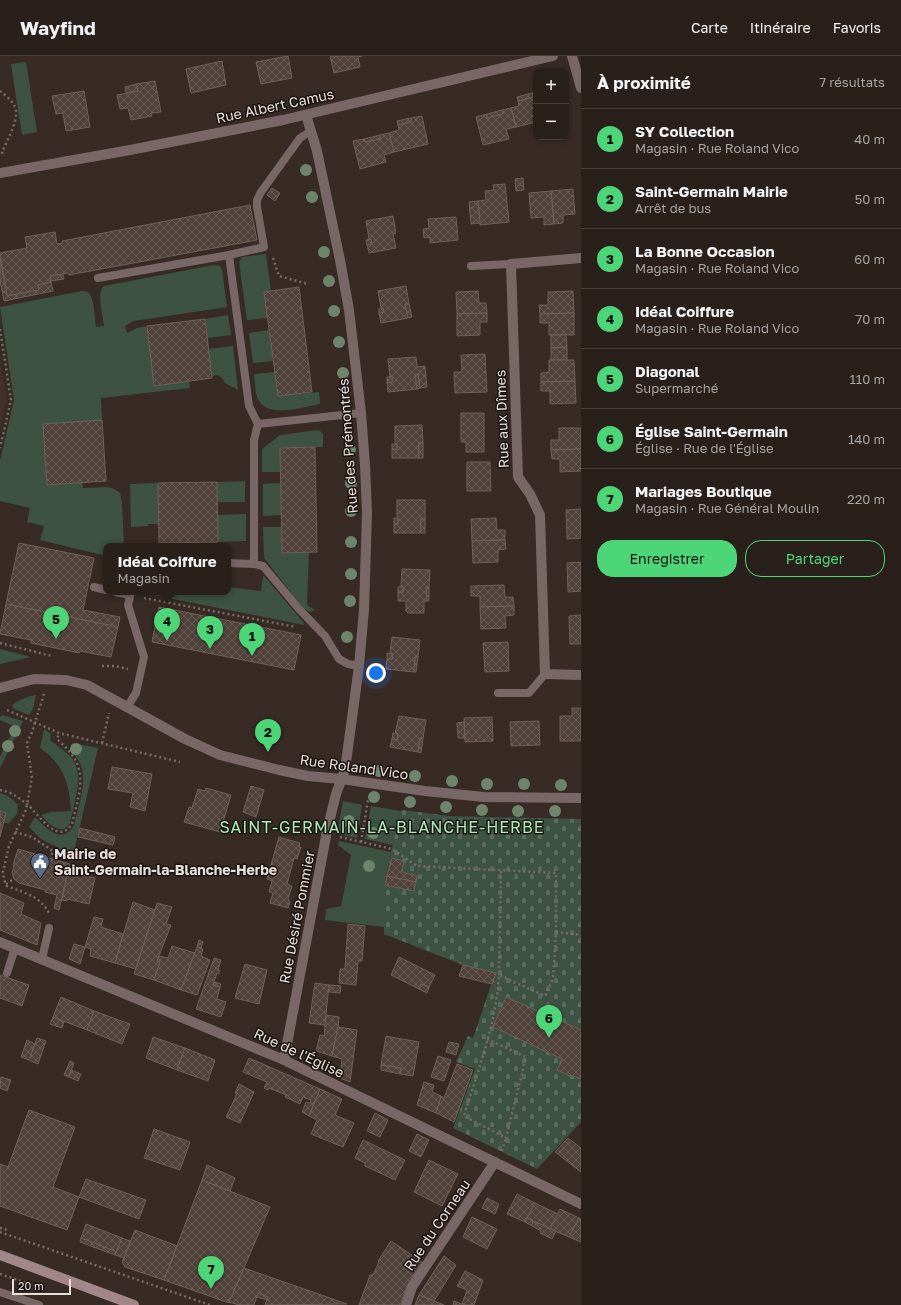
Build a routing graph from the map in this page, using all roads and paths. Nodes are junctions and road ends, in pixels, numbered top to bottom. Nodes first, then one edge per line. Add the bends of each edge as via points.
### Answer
1 (553, 56) edge
2 (572, 56) edge
3 (581, 87) edge
4 (0, 90) edge
5 (306, 115) junction
6 (311, 131) junction
7 (3, 155) dead end
8 (0, 173) edge
9 (264, 247) junction
10 (229, 255) junction
11 (581, 258) edge
12 (511, 264) junction
13 (471, 266) dead end
14 (98, 278) dead end
15 (308, 284) dead end
16 (0, 329) edge
17 (362, 413) junction
18 (258, 424) junction
19 (0, 448) edge
20 (231, 563) edge
21 (254, 564) junction
22 (94, 587) dead end
23 (103, 589) edge
24 (131, 595) edge
25 (136, 595) edge
26 (316, 628) junction
27 (0, 643) edge
28 (52, 656) dead end
29 (102, 666) dead end
30 (358, 666) junction
31 (131, 669) dead end
32 (545, 674) junction
33 (581, 675) edge
34 (0, 688) edge
35 (498, 693) dead end
36 (44, 694) dead end
37 (127, 707) junction
38 (7, 710) dead end
39 (109, 712) dead end
40 (35, 722) junction
41 (76, 732) dead end
42 (59, 733) junction
43 (75, 737) junction
44 (102, 744) junction
45 (180, 762) dead end
46 (341, 779) junction
47 (0, 790) edge
48 (581, 798) edge
49 (368, 800) dead end
50 (27, 804) junction
51 (15, 832) junction
52 (337, 836) dead end
53 (361, 842) junction
54 (51, 858) dead end
55 (501, 870) junction
56 (14, 879) dead end
57 (6, 884) junction
58 (49, 928) joint
59 (556, 932) junction
60 (581, 935) edge
61 (0, 942) edge
62 (15, 948) junction
63 (42, 959) junction
64 (8, 973) dead end
65 (499, 975) junction
66 (493, 1016) junction
67 (497, 1018) dead end
68 (488, 1039) junction
69 (284, 1060) junction
70 (506, 1138) junction
71 (498, 1158) junction
72 (581, 1204) edge
73 (0, 1228) edge
74 (8, 1230) dead end
75 (0, 1232) edge
76 (0, 1256) edge
77 (0, 1292) edge
78 (39, 1305) edge
79 (134, 1305) edge
80 (210, 1305) edge
81 (406, 1305) edge

1 - 5 street, Rue Albert Camus
2 - 3 street
4 - 7 path via 14,105 16,114
5 - 6 street, Rue des Prémontrés
5 - 8 street, Rue Albert Camus
6 - 9 lane via 300,138 257,200
6 - 17 street, Rue des Prémontrés via 349,310
9 - 10 lane
9 - 15 path via 271,253 279,276
10 - 14 lane
10 - 18 lane via 250,406
11 - 12 street
12 - 13 lane
12 - 32 street, Rue aux Dîmes via 518,477 540,515
16 - 19 path via 11,400
17 - 18 lane
17 - 30 street, Rue des Prémontrés via 367,513 364,610
18 - 21 lane via 254,440
20 - 21 lane
21 - 26 lane via 263,566
22 - 23 lane
24 - 37 lane via 128,605 144,657 136,692
25 - 26 path via 303,629
26 - 30 lane via 325,636 338,659
27 - 28 path
29 - 31 path
30 - 46 street, Rue des Prémontrés via 345,770
32 - 33 street
32 - 35 lane via 529,693
34 - 37 street, Rue Roland Vico via 34,679 66,680 87,685
36 - 40 path
37 - 46 street, Rue Roland Vico via 220,755 308,776
38 - 40 path
39 - 44 path
40 - 42 path
40 - 50 path via 27,743 32,778
41 - 43 path
42 - 43 path
42 - 50 path via 57,738 72,754 80,775 70,828 59,832 54,830
43 - 44 path
44 - 45 path
46 - 48 street, Rue Roland Vico via 484,797
46 - 69 street, Rue Désiré Pommier via 327,832
47 - 50 path via 6,790
49 - 53 path
50 - 51 path
51 - 54 path via 32,837 53,852
51 - 57 path via 3,872
52 - 53 path
53 - 55 path via 392,849 417,866
55 - 59 path via 556,873
55 - 65 path
56 - 57 path
57 - 58 path via 36,897 45,906 50,915
58 - 63 lane
59 - 60 path
59 - 65 path via 553,979 545,996
61 - 62 street, Rue de l'Église
62 - 63 street, Rue de l'Église
62 - 64 lane
63 - 69 street, Rue de l'Église
65 - 66 path
66 - 67 path
66 - 68 path
68 - 70 path via 526,1057
68 - 70 path via 464,1116
69 - 71 street, Rue de l'Église
70 - 71 path
71 - 72 street, Rue de l'Église
71 - 81 street, Rue du Corneau via 412,1287
73 - 74 path
75 - 80 path
76 - 79 main road
77 - 78 lane

